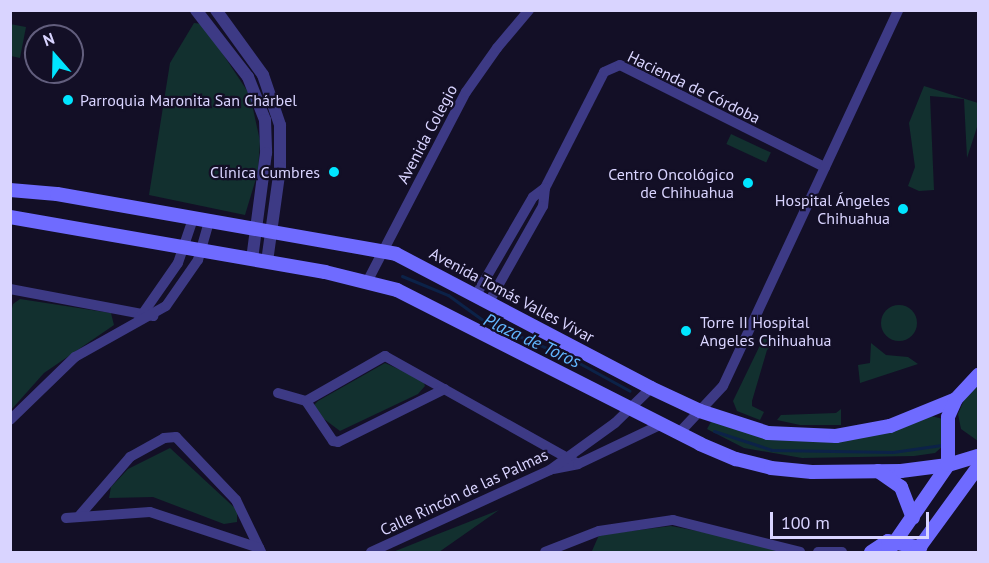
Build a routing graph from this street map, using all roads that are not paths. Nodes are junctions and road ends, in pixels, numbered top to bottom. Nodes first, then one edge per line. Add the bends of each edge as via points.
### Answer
1 (196, 10) edge
2 (216, 10) edge
3 (529, 10) edge
4 (898, 10) edge
5 (825, 167) junction
6 (545, 188) junction
7 (10, 190) edge
8 (10, 217) edge
9 (193, 219) junction
10 (209, 222) junction
11 (256, 231) junction
12 (271, 233) junction
13 (186, 246) junction
14 (202, 249) junction
15 (382, 254) junction
16 (252, 259) junction
17 (267, 262) junction
18 (171, 276) junction
19 (367, 282) junction
20 (184, 284) junction
21 (10, 289) edge
22 (476, 295) junction
23 (489, 302) junction
24 (144, 317) junction
25 (975, 378) edge
26 (651, 388) junction
27 (445, 389) junction
28 (278, 393) dead end
29 (956, 399) junction
30 (306, 401) junction
31 (631, 409) junction
32 (700, 411) junction
33 (10, 420) edge
34 (662, 424) junction
35 (607, 430) junction
36 (680, 433) junction
37 (616, 446) junction
38 (978, 456) edge
39 (568, 458) junction
40 (578, 464) junction
41 (948, 465) junction
42 (978, 467) edge
43 (550, 470) junction
44 (878, 471) junction
45 (80, 515) junction
46 (66, 518) dead end
47 (913, 518) junction
48 (897, 541) junction
49 (566, 542) junction
50 (260, 550) edge
51 (918, 550) edge
52 (371, 552) edge
53 (545, 552) edge
54 (575, 552) edge
55 (800, 552) edge
56 (818, 552) edge
57 (824, 552) edge
58 (842, 552) edge
59 (871, 552) edge
60 (888, 552) edge

1 - 11 street via 248,77 261,106 266,153
2 - 12 street via 254,59 277,112 282,152
3 - 15 street, Avenida Colegio via 496,48 466,92
4 - 5 street
5 - 6 street, Hacienda de Córdoba via 620,65 604,72
5 - 32 street via 723,386
6 - 22 street, Hacienda de Córdoba via 533,197
6 - 23 street, Hacienda de Córdoba via 543,207
7 - 9 main road, Avenida Tomás Valles Vivar
8 - 13 main road
9 - 10 main road, Avenida Tomás Valles Vivar
9 - 13 street
10 - 11 main road, Avenida Tomás Valles Vivar
10 - 14 street
11 - 12 main road, Avenida Tomás Valles Vivar
11 - 16 street
12 - 15 main road, Avenida Tomás Valles Vivar
12 - 17 street
13 - 14 main road
13 - 18 street
14 - 16 main road
14 - 20 street
15 - 19 street, Avenida Colegio
15 - 22 main road, Avenida Tomás Valles Vivar via 408,258
16 - 17 main road
17 - 19 main road
18 - 20 street
18 - 24 street
19 - 31 main road via 422,301
20 - 24 street
21 - 24 street
22 - 23 main road, Avenida Tomás Valles Vivar
23 - 26 main road, Avenida Tomás Valles Vivar
24 - 33 street via 68,363
25 - 29 main road, Avenida Tomás Valles Vivar
26 - 31 street, Calle Rincón de las Palmas
26 - 32 main road, Avenida Tomás Valles Vivar
27 - 30 street via 381,357
27 - 30 street via 338,442 333,441
27 - 39 street
28 - 30 street
29 - 32 main road, Avenida Tomás Valles Vivar via 890,426 836,436 768,433
29 - 41 main road via 948,417
31 - 34 main road
31 - 35 street, Calle Rincón de las Palmas
32 - 36 street
34 - 36 main road
34 - 37 street
35 - 37 street
35 - 39 street, Calle Rincón de las Palmas
36 - 44 main road via 736,459 771,468
37 - 40 street
38 - 41 main road
39 - 40 street
39 - 43 street, Calle Rincón de las Palmas
40 - 43 street
41 - 44 main road
41 - 47 main road
42 - 51 main road
43 - 52 street, Calle Rincón de las Palmas
44 - 47 main road via 901,487
45 - 46 street
45 - 50 street via 150,512
45 - 50 street via 130,457 172,436 180,439 236,500
47 - 48 main road
48 - 51 main road
48 - 59 main road via 881,544
48 - 60 main road
49 - 53 street
49 - 54 street
49 - 55 street via 616,527 673,520
56 - 57 street
57 - 58 street

